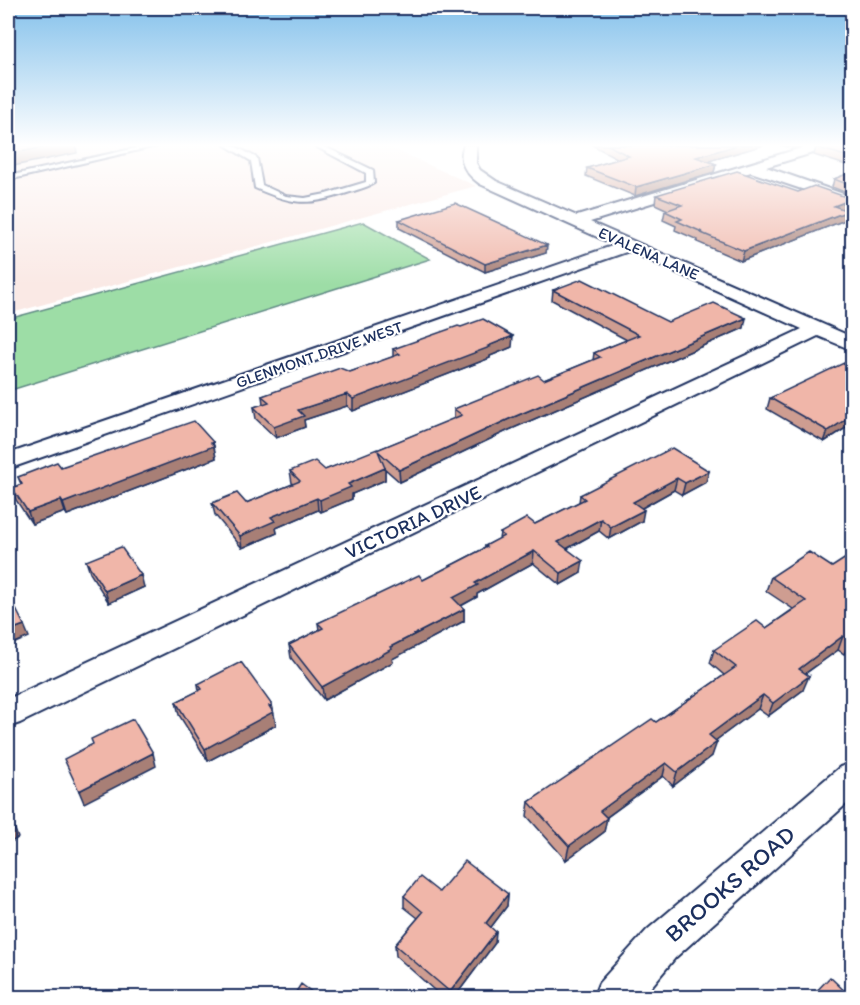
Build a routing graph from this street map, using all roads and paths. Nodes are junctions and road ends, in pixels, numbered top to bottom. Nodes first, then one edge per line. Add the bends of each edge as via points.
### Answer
1 (271, 192) edge
2 (343, 192) edge
3 (510, 192) edge
4 (673, 192) edge
5 (823, 192) edge
6 (852, 202) edge
7 (578, 222) junction
8 (630, 245) junction
9 (818, 329) junction
10 (852, 344) edge
11 (8, 462) edge
12 (8, 714) edge
13 (852, 778) edge
14 (614, 998) edge

1 - 2 lane via 285,198 309,199
3 - 7 street, EVALENA LANE
4 - 7 street
5 - 6 street
7 - 8 street, EVALENA LANE
8 - 9 street, EVALENA LANE
8 - 11 street, GLENMONT DRIVE WEST
9 - 10 street, EVALENA LANE
9 - 12 street, VICTORIA DRIVE
13 - 14 street, BROOKS ROAD via 662,944

